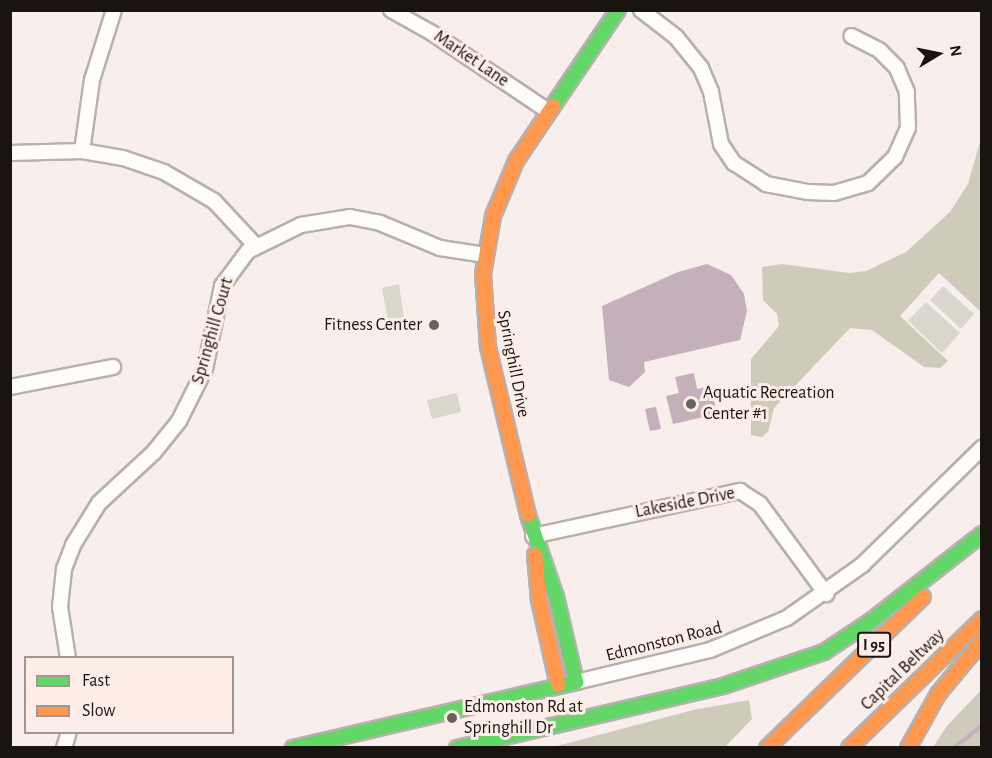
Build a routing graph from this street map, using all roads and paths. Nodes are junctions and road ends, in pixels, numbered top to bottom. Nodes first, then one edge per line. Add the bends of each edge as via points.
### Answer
1 (114, 10) edge
2 (391, 10) edge
3 (618, 10) edge
4 (641, 10) edge
5 (851, 36) dead end
6 (548, 111) junction
7 (82, 151) junction
8 (10, 153) edge
9 (255, 245) junction
10 (485, 255) junction
11 (113, 367) dead end
12 (10, 387) edge
13 (981, 448) edge
14 (981, 534) edge
15 (533, 539) junction
16 (981, 542) edge
17 (826, 594) junction
18 (981, 619) edge
19 (981, 641) edge
20 (68, 656) edge
21 (576, 682) junction
22 (558, 686) junction
23 (293, 747) edge
24 (457, 747) edge
25 (767, 747) edge
26 (849, 747) edge
27 (908, 747) edge

1 - 7 street via 92,80
2 - 6 street, Market Lane
3 - 6 main road, Springhill Drive
4 - 5 street via 676,38 701,68 711,92 721,144 734,163 766,184 808,192 834,193 868,183 895,157 908,128 907,92 897,68 887,56
6 - 10 main road, Springhill Drive via 505,182
7 - 8 street
7 - 9 street via 134,161 181,180 228,212
9 - 10 street, Springhill Court via 314,221 350,217 380,223 440,248
9 - 20 street, Springhill Court via 235,264 222,286 205,369 179,421 159,447 99,503 73,545 64,569 60,607
10 - 15 main road, Springhill Drive via 486,335
11 - 12 street
13 - 17 street, Edmonston Road via 862,565
14 - 24 main road via 871,621 824,652 797,663 723,686
15 - 17 street, Lakeside Drive via 740,491 760,504
15 - 21 main road, Springhill Drive via 556,597
15 - 22 main road, Springhill Drive via 539,600
16 - 25 main road, I 95
17 - 21 street, Edmonston Road via 787,618 729,644
18 - 26 main road, Capital Beltway
19 - 27 main road via 938,694
21 - 22 main road, Edmonston Road
22 - 23 main road, Edmonston Road

